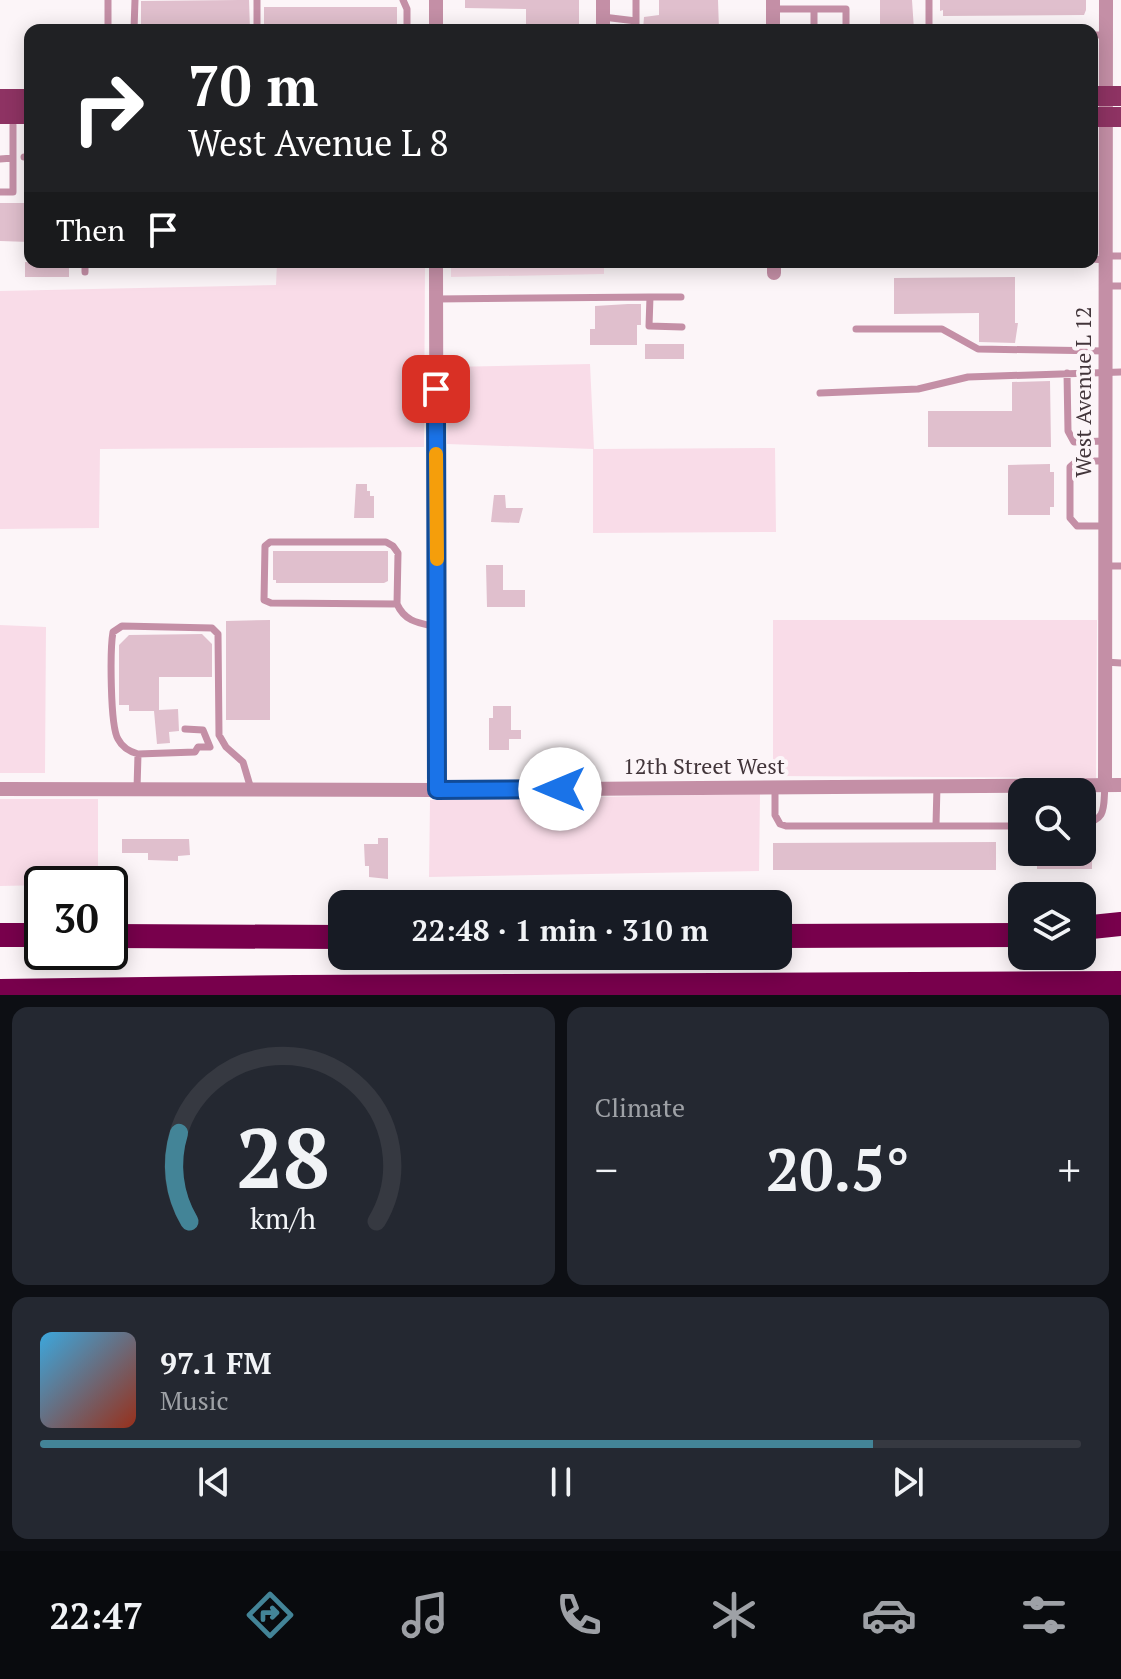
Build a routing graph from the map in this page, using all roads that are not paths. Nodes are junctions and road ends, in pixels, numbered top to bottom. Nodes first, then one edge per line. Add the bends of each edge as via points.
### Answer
1 (108, 0) edge
2 (135, 0) edge
3 (257, 0) edge
4 (403, 0) edge
5 (436, 0) edge
6 (603, 0) edge
7 (636, 0) edge
8 (929, 0) edge
9 (1106, 0) edge
10 (773, 5) edge
11 (814, 9) junction
12 (603, 23) edge
13 (108, 24) edge
14 (134, 24) edge
15 (257, 24) edge
16 (407, 24) edge
17 (436, 24) edge
18 (636, 24) edge
19 (814, 24) edge
20 (846, 24) edge
21 (929, 24) edge
22 (1099, 35) edge
23 (1106, 96) edge
24 (0, 99) edge
25 (24, 99) edge
26 (1106, 117) edge
27 (15, 120) edge
28 (13, 158) junction
29 (0, 159) edge
30 (0, 192) edge
31 (1121, 256) edge
32 (1101, 258) edge
33 (85, 268) edge
34 (436, 268) edge
35 (85, 272) dead end
36 (1105, 286) junction
37 (1121, 286) edge
38 (650, 297) junction
39 (681, 297) dead end
40 (436, 299) junction
41 (682, 327) dead end
42 (856, 329) dead end
43 (1105, 351) junction
44 (1105, 372) junction
45 (1121, 372) edge
46 (1067, 373) junction
47 (820, 393) dead end
48 (1105, 441) junction
49 (1105, 461) junction
50 (1105, 526) junction
51 (1105, 566) junction
52 (1121, 566) edge
53 (397, 604) junction
54 (437, 627) junction
55 (1105, 662) junction
56 (1121, 663) edge
57 (185, 729) dead end
58 (208, 747) junction
59 (226, 747) junction
60 (138, 754) junction
61 (1105, 785) junction
62 (1121, 785) edge
63 (937, 786) junction
64 (775, 787) junction
65 (0, 789) edge
66 (137, 789) junction
67 (251, 789) junction
68 (437, 790) junction
69 (1096, 820) edge
70 (936, 825) junction
71 (1008, 826) edge
72 (1121, 924) edge
73 (1096, 927) edge
74 (0, 935) edge
75 (24, 935) edge
76 (1008, 935) edge
77 (1096, 935) edge
78 (1121, 935) edge
79 (128, 936) edge
80 (792, 936) edge
81 (328, 937) edge
82 (1113, 985) edge
83 (0, 991) edge

1 - 13 lane
2 - 14 lane
3 - 15 lane
4 - 16 lane
5 - 17 street
6 - 12 street
7 - 18 lane
8 - 21 lane
9 - 22 street, West Avenue L 12
10 - 11 lane
11 - 19 lane
11 - 20 lane via 846,9
22 - 23 street, West Avenue L 12
23 - 26 street, West Avenue L 12
24 - 25 main road
26 - 32 street, West Avenue L 12
27 - 28 lane
28 - 29 lane
28 - 30 lane via 13,192
31 - 32 lane
32 - 36 street, West Avenue L 12
33 - 35 lane
34 - 40 street
36 - 37 lane
36 - 43 street, West Avenue L 12
38 - 39 lane
38 - 40 lane
38 - 41 lane via 649,326
40 - 54 street
42 - 43 lane via 942,329 978,349
43 - 44 street, West Avenue L 12
44 - 45 lane
44 - 46 lane
44 - 48 street, West Avenue L 12
46 - 47 lane via 968,377 918,389
46 - 48 lane via 1068,431 1074,442
48 - 49 street, West Avenue L 12
49 - 50 street, West Avenue L 12
49 - 50 lane via 1077,461 1070,467 1070,518 1077,526
50 - 51 street, West Avenue L 12
51 - 52 lane
51 - 55 street, West Avenue L 12
53 - 53 lane via 264,600 265,546 386,542 398,553
53 - 54 lane via 413,622
54 - 68 street
55 - 56 lane
55 - 61 street, West Avenue L 12
57 - 58 lane via 203,730
58 - 59 lane
58 - 60 lane
59 - 60 lane via 219,735 218,634 212,628 122,626 113,632 111,643 113,720 118,740
59 - 67 lane via 243,762
60 - 66 lane
61 - 62 street, 12th Street West
61 - 63 street, 12th Street West
61 - 69 lane via 1102,816
63 - 64 street, 12th Street West
63 - 70 lane
64 - 68 street, 12th Street West
64 - 70 lane via 775,815 786,826
65 - 66 street, 12th Street West
66 - 67 street, 12th Street West
67 - 68 street, 12th Street West
70 - 71 lane
72 - 73 highway
74 - 75 highway
76 - 80 highway
77 - 78 highway
79 - 81 highway
82 - 83 highway

